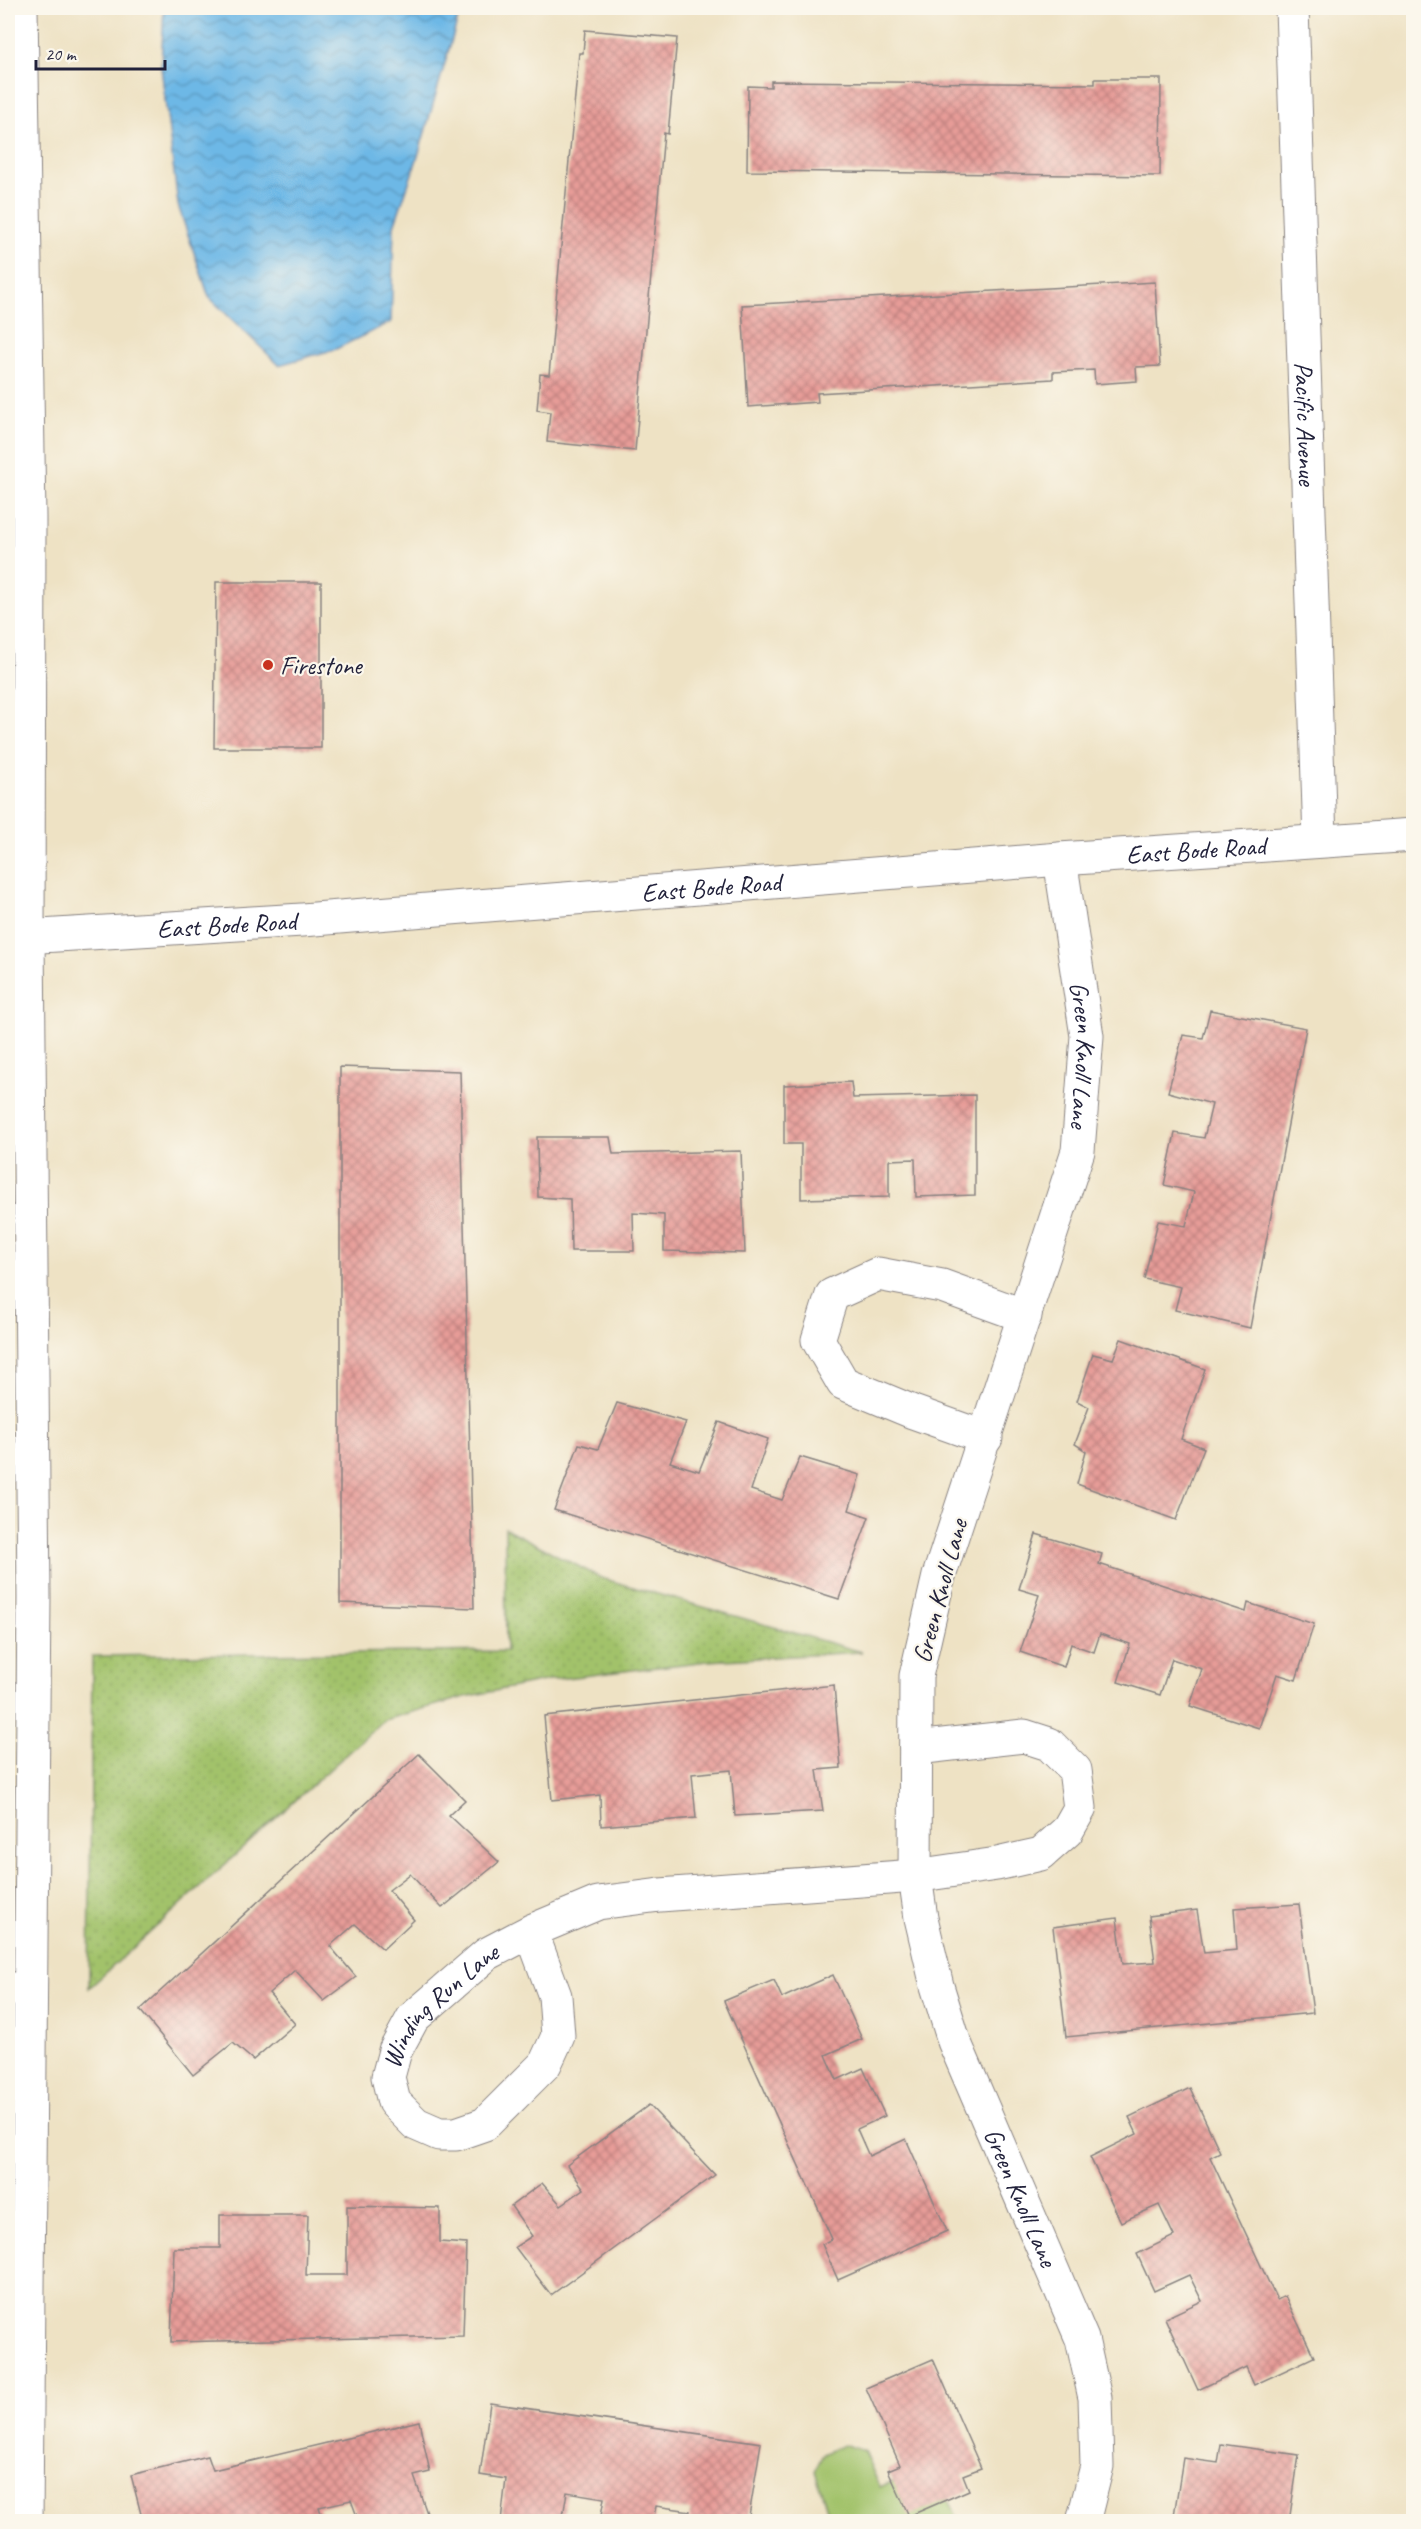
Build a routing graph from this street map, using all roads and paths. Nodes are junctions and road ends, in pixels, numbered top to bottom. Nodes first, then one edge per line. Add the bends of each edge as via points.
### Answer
1 (21, 8) edge
2 (1292, 8) edge
3 (1413, 835) edge
4 (1320, 840) junction
5 (1060, 859) junction
6 (18, 938) edge
7 (1025, 1316) junction
8 (986, 1438) junction
9 (916, 1748) junction
10 (915, 1876) junction
11 (531, 1931) junction
12 (19, 1989) edge
13 (26, 2522) edge
14 (1083, 2522) edge

1 - 6 street via 29,517
2 - 4 street, Pacific Avenue
3 - 4 street, East Bode Road
4 - 5 street, East Bode Road
5 - 6 street, East Bode Road via 302,920
5 - 7 street, Green Knoll Lane via 1087,1036 1081,1116 1078,1151
6 - 12 street via 34,1597
7 - 8 street, Green Knoll Lane
7 - 8 street via 942,1286 878,1275 832,1295 818,1340 843,1383
8 - 9 street, Green Knoll Lane via 939,1576 916,1676
9 - 10 street, Green Knoll Lane
9 - 10 street via 1024,1736 1049,1744 1074,1770 1080,1808 1067,1831 1041,1854
10 - 11 street, Winding Run Lane via 598,1903
10 - 14 street, Green Knoll Lane via 937,1986 954,2041 1082,2339 1095,2398 1096,2466
11 - 11 street, Winding Run Lane via 487,1954 413,2018 395,2051 388,2078 394,2102 416,2124 439,2134 456,2134 485,2124 545,2064 558,2036 555,1996
12 - 13 street

